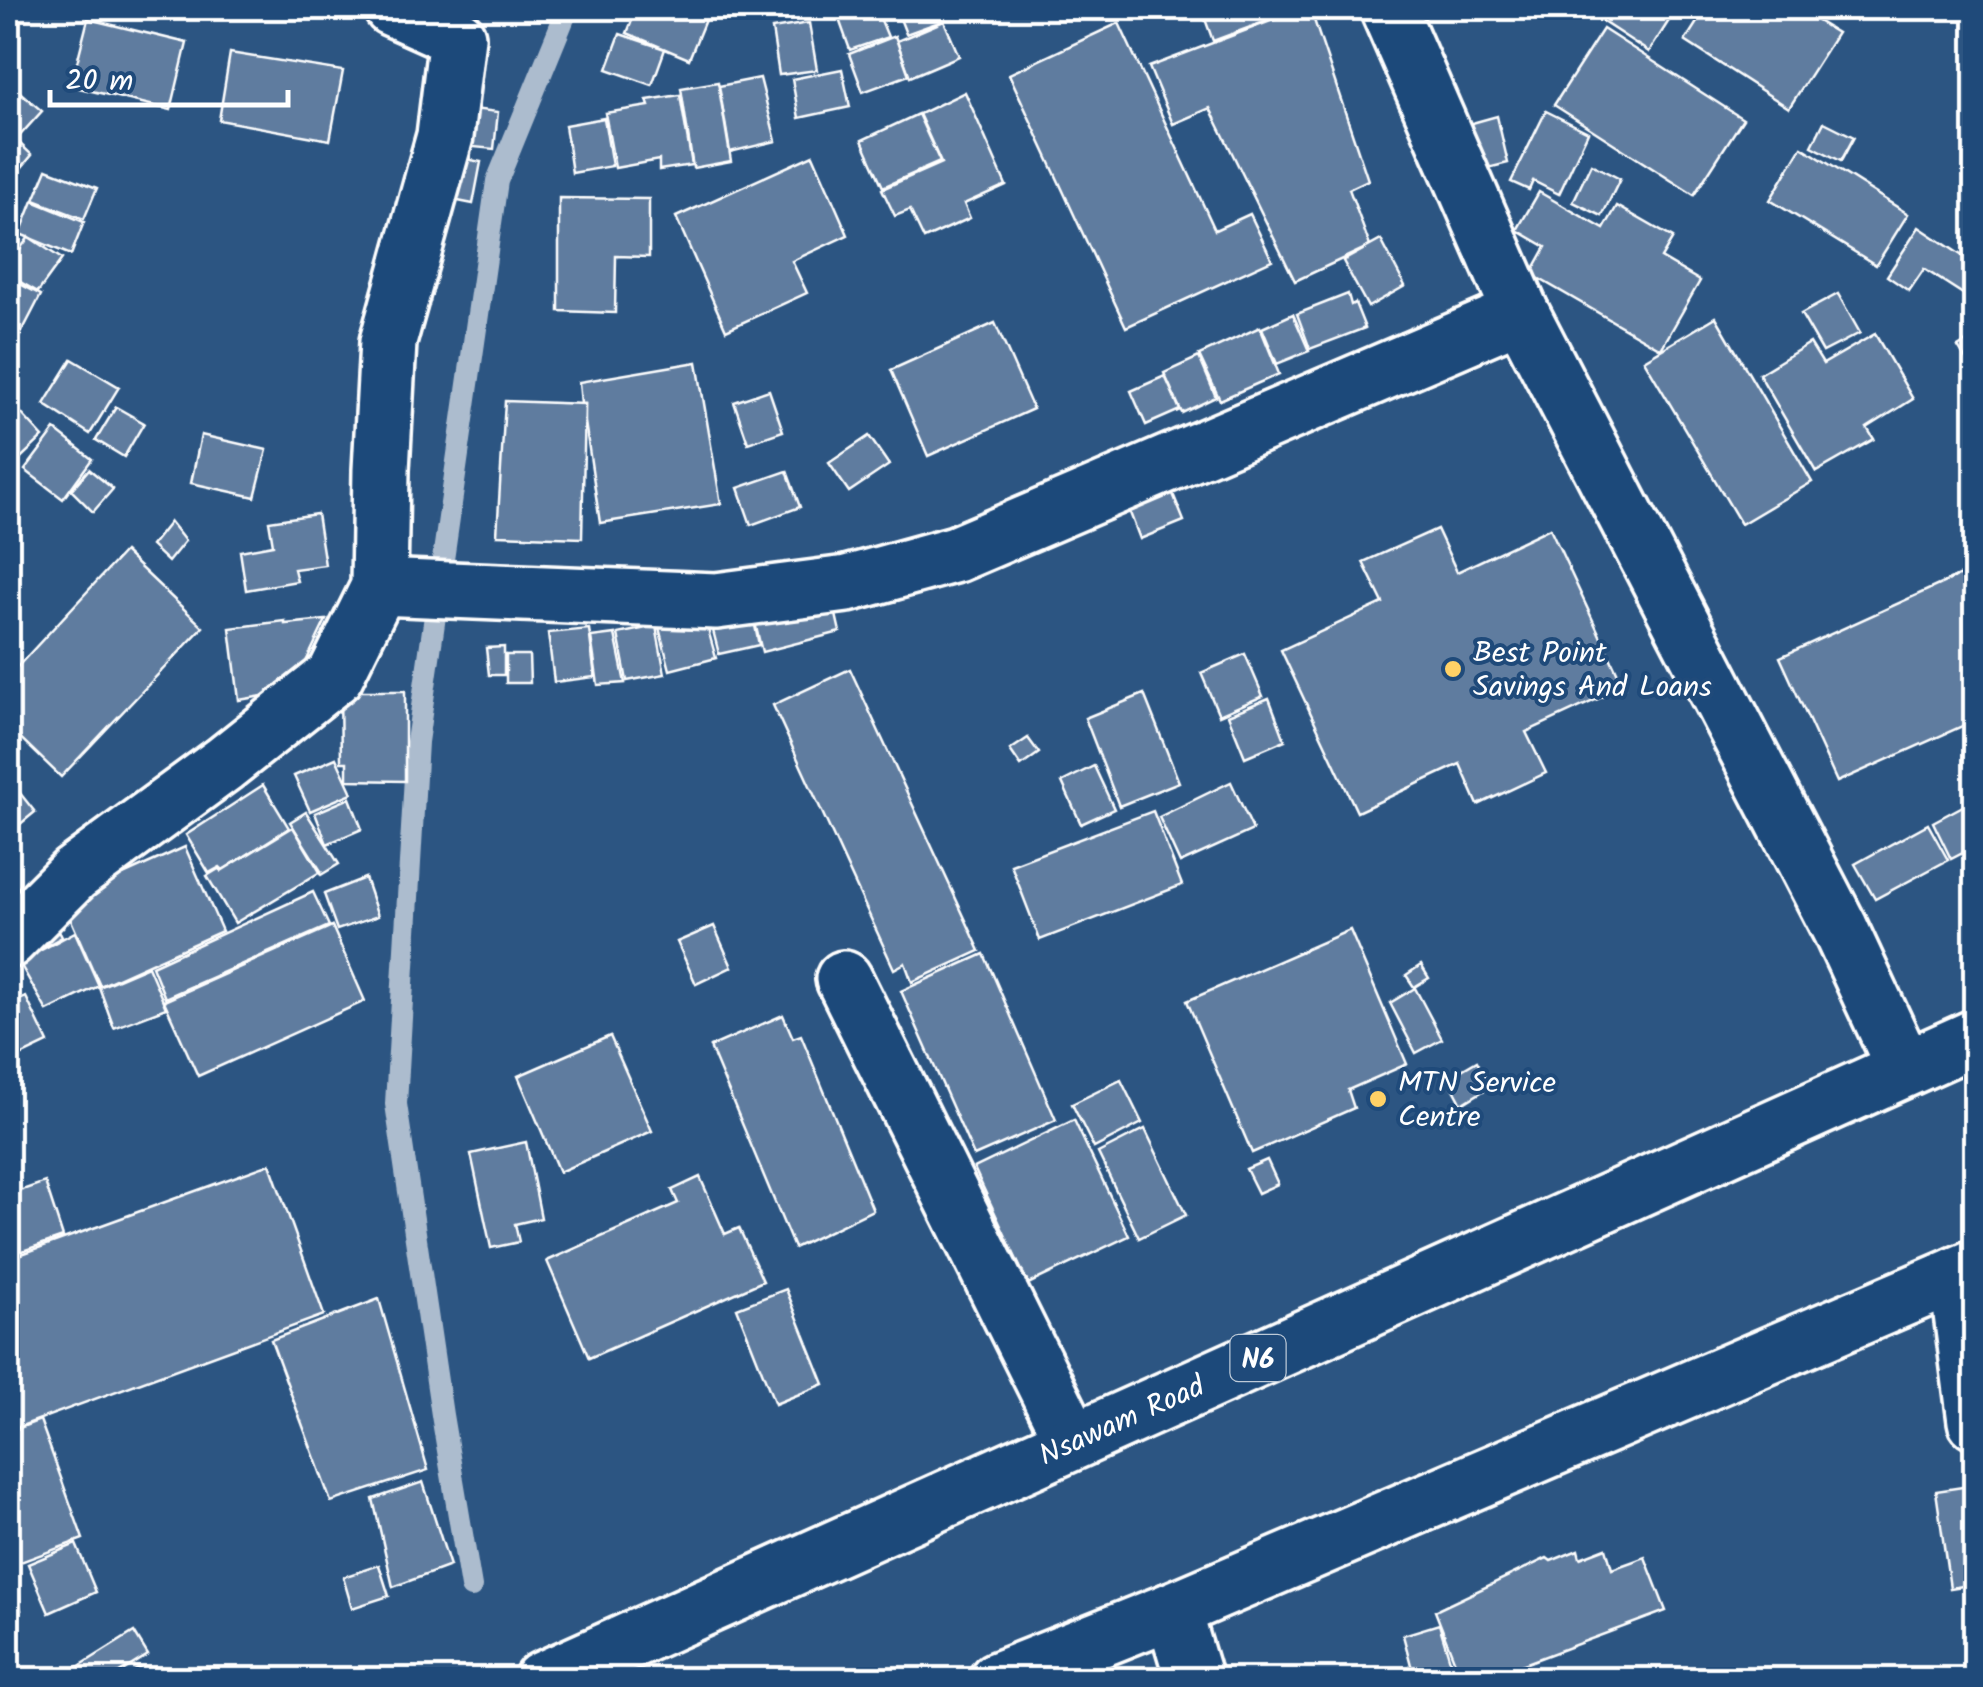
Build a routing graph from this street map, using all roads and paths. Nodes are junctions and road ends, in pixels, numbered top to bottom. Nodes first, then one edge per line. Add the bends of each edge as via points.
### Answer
1 (392, 8) edge
2 (1388, 8) edge
3 (1522, 313) junction
4 (379, 587) junction
5 (8, 940) edge
6 (844, 979) dead end
7 (1976, 1036) edge
8 (1904, 1067) junction
9 (1966, 1271) edge
10 (1976, 1421) edge
11 (1074, 1441) junction
12 (1173, 1610) junction
13 (542, 1680) edge
14 (997, 1680) edge
15 (1194, 1680) edge

1 - 4 main road via 457,37 445,136 388,342
2 - 3 main road
3 - 4 main road via 956,554 847,584 716,601
3 - 8 main road via 1840,929
4 - 5 main road via 335,676 74,874
6 - 11 main road
7 - 8 main road, Nsawam Road / N6
8 - 11 main road, Nsawam Road / N6
9 - 10 main road
9 - 12 main road
11 - 13 main road, Nsawam Road / N6
12 - 14 main road
12 - 15 main road

